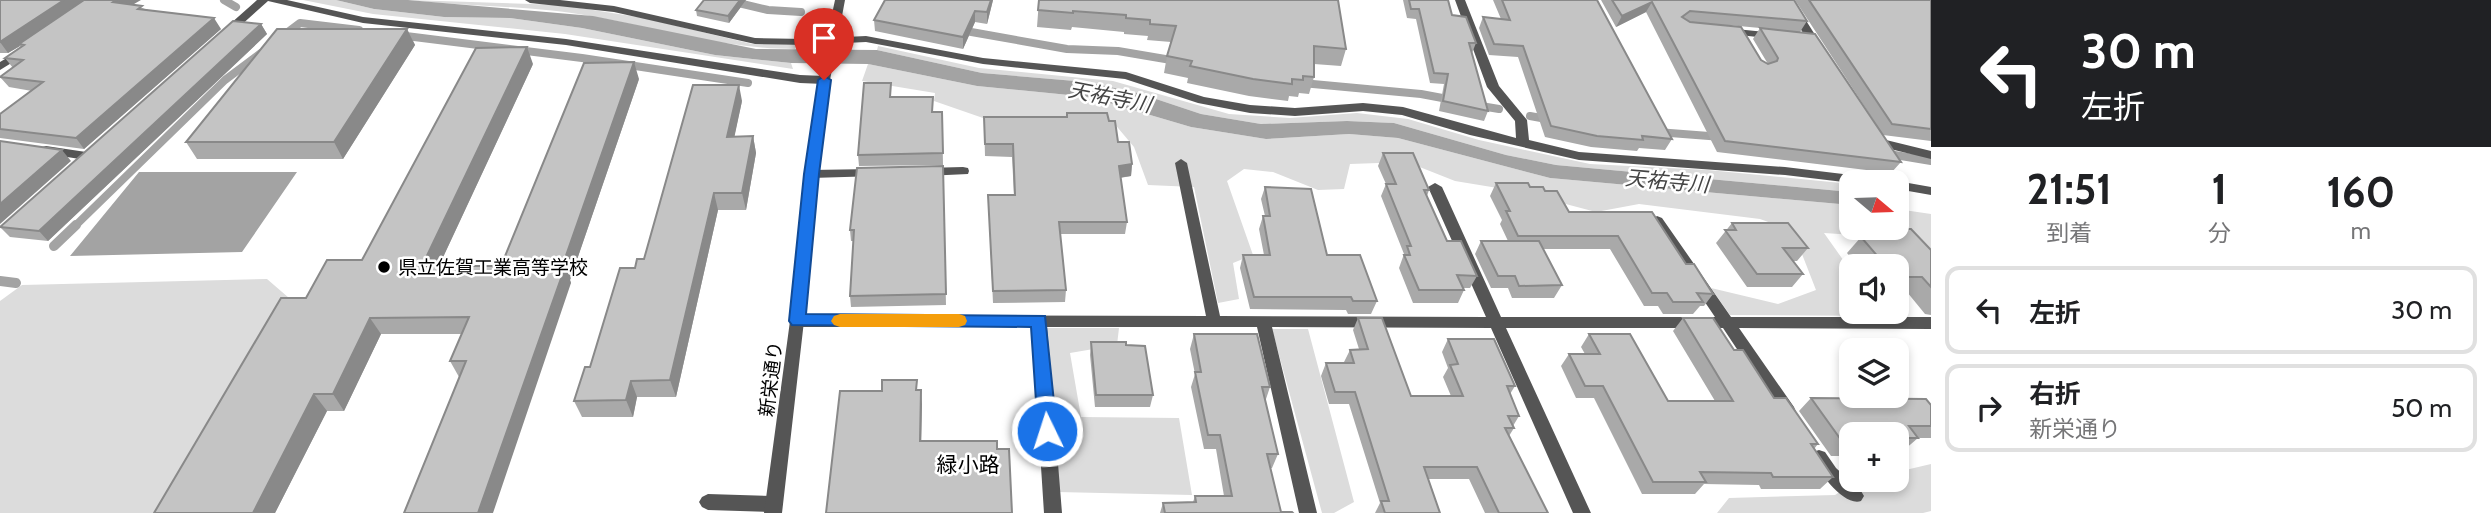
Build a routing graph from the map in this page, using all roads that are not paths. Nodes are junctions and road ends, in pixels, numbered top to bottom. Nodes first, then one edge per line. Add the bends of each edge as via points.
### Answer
1 (263, 0) edge
2 (272, 0) edge
3 (530, 0) edge
4 (840, 0) edge
5 (1460, 0) edge
6 (1788, 0) edge
7 (557, 1) edge
8 (1718, 30) edge
9 (834, 38) junction
10 (1800, 38) junction
11 (217, 41) edge
12 (30, 47) edge
13 (1826, 62) edge
14 (0, 67) edge
15 (824, 80) junction
16 (1871, 131) edge
17 (1523, 144) junction
18 (37, 149) edge
19 (1931, 155) edge
20 (87, 156) edge
21 (1181, 163) dead end
22 (963, 171) dead end
23 (911, 172) edge
24 (886, 173) edge
25 (811, 174) junction
26 (1839, 178) edge
27 (1436, 187) dead end
28 (1909, 187) edge
29 (1931, 191) edge
30 (1652, 214) edge
31 (797, 321) junction
32 (1039, 321) junction
33 (1214, 321) junction
34 (1263, 321) junction
35 (1493, 321) junction
36 (1726, 321) junction
37 (1931, 323) edge
38 (1855, 496) dead end
39 (708, 502) dead end
40 (773, 508) edge
41 (1053, 513) edge
42 (1308, 513) edge
43 (1582, 513) edge

1 - 11 street
2 - 15 street via 363,20 566,41
3 - 7 street
4 - 9 street, 新栄通り
5 - 17 street via 1493,87 1521,120
6 - 10 street
7 - 9 street via 660,17 755,41
8 - 10 street via 1743,37
9 - 15 street, 新栄通り
9 - 17 street via 866,39 983,61 1126,76 1202,100 1250,108 1403,111
10 - 13 street
12 - 14 street
15 - 25 street, 新栄通り
16 - 19 street via 1878,142
17 - 26 street via 1610,160
18 - 20 street
21 - 33 street
22 - 23 street
24 - 25 street
25 - 31 street, 新栄通り
27 - 35 street
28 - 29 street
30 - 36 street
31 - 32 street
31 - 40 street, 新栄通り
32 - 33 street
32 - 41 street
33 - 34 street
34 - 35 street
34 - 42 street
35 - 36 street
35 - 43 street
36 - 37 street
36 - 38 street via 1830,473
39 - 40 street

